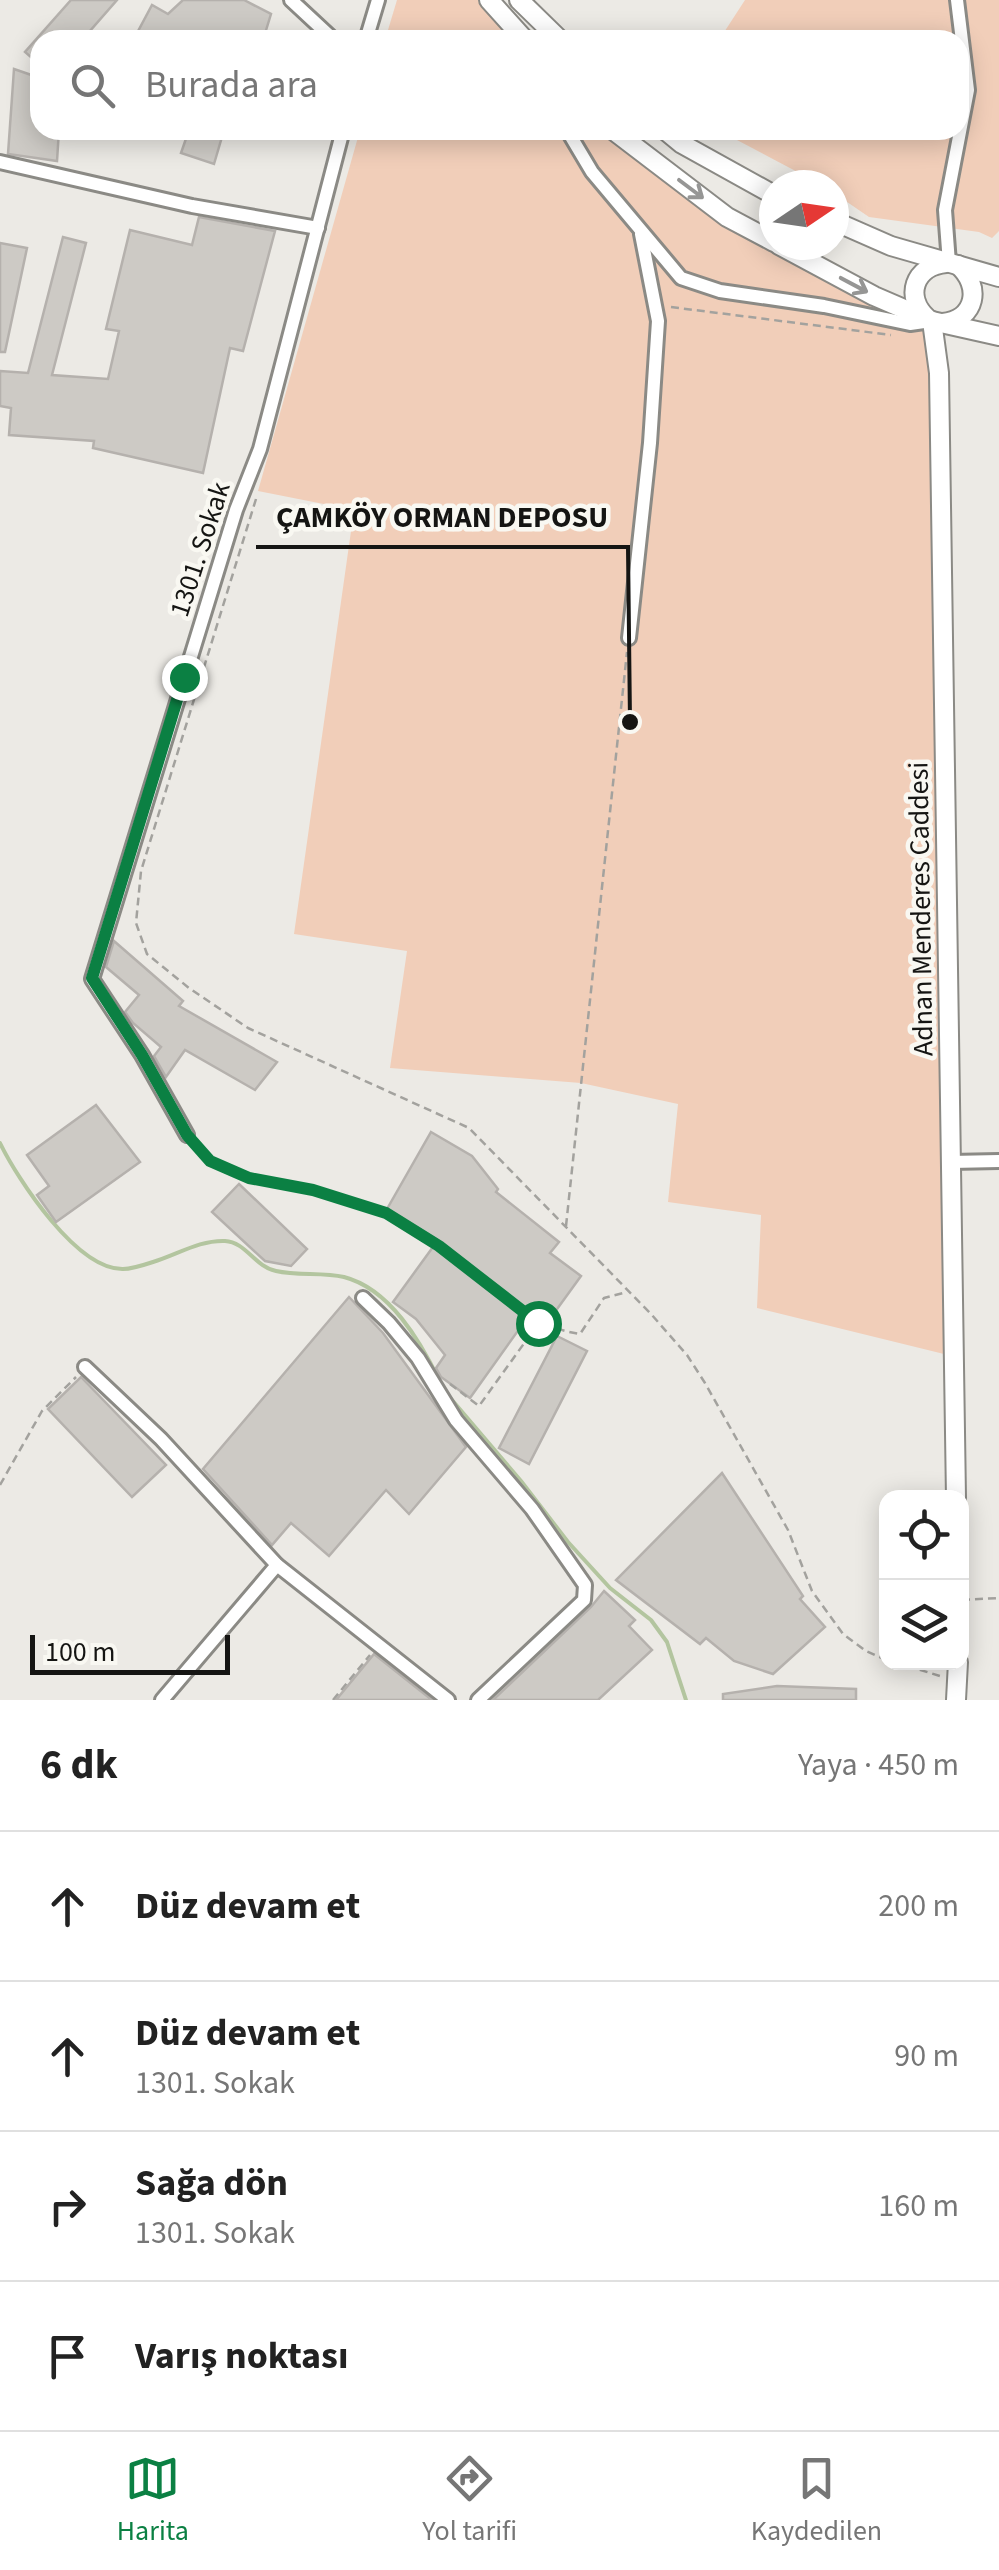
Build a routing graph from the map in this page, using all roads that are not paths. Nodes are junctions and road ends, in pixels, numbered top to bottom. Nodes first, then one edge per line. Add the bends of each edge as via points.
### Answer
1 (291, 0) edge
2 (378, 0) edge
3 (519, 0) edge
4 (958, 0) edge
5 (492, 4) edge
6 (323, 30) edge
7 (369, 30) edge
8 (508, 30) edge
9 (516, 30) edge
10 (550, 30) edge
11 (961, 30) edge
12 (340, 140) edge
13 (573, 140) edge
14 (627, 140) edge
15 (677, 140) edge
16 (958, 140) edge
17 (0, 162) edge
18 (759, 187) edge
19 (318, 228) junction
20 (849, 228) edge
21 (641, 232) junction
22 (759, 234) edge
23 (807, 260) edge
24 (954, 264) junction
25 (999, 277) edge
26 (937, 322) junction
27 (999, 336) edge
28 (629, 638) road end
29 (187, 1135) road end
30 (951, 1162) junction
31 (999, 1162) edge
32 (363, 1298) dead end
33 (86, 1367) road end
34 (956, 1490) edge
35 (277, 1565) junction
36 (162, 1700) edge
37 (448, 1700) edge
38 (478, 1700) edge

1 - 6 street
2 - 7 street
3 - 10 street
4 - 11 street
5 - 8 street
5 - 9 street
12 - 19 street, 1301. Sokak
13 - 21 street
14 -> 22 street
15 - 18 street
16 - 24 street via 945,210
17 - 19 street
19 - 29 street, 1301. Sokak via 260,449 92,978
20 - 24 street
21 - 26 street via 681,278 720,291 910,324
21 - 28 street via 658,321
23 -> 26 street
24 - 25 street
24 - 26 street via 971,280 973,300 962,317
24 - 26 street via 930,266 914,288 917,307
26 - 27 street
26 - 30 street, Adnan Menderes Caddesi
30 - 31 street
30 - 34 street, Adnan Menderes Caddesi
32 - 38 street via 418,1358 456,1420 532,1509 585,1586 584,1600
33 - 35 street
35 - 36 street
35 - 37 street

